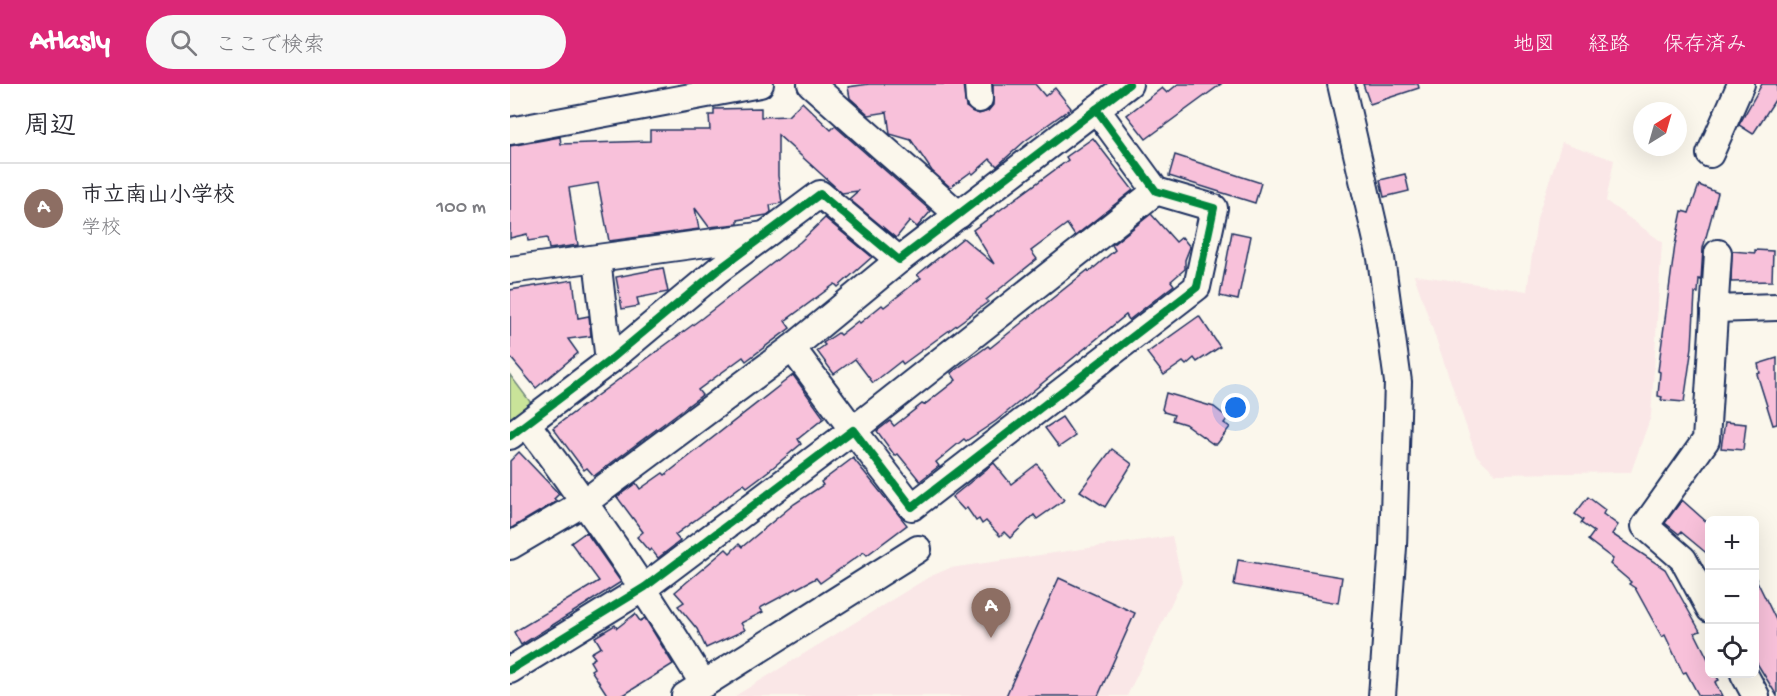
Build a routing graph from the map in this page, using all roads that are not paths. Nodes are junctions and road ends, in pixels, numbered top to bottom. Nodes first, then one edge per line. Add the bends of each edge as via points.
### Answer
1 (760, 84) edge
2 (811, 84) edge
3 (1129, 84) edge
4 (1341, 84) edge
5 (1741, 84) edge
6 (1096, 109) junction
7 (510, 131) edge
8 (1710, 154) dead end
9 (1156, 191) junction
10 (959, 215) junction
11 (768, 235) junction
12 (1718, 253) dead end
13 (597, 259) junction
14 (899, 260) junction
15 (510, 270) edge
16 (1777, 307) edge
17 (1714, 309) junction
18 (792, 348) junction
19 (609, 361) junction
20 (518, 430) edge
21 (853, 430) junction
22 (585, 501) junction
23 (510, 546) edge
24 (918, 549) dead end
25 (645, 587) junction
26 (1705, 600) edge
27 (510, 670) edge
28 (1746, 678) edge
29 (694, 689) edge
30 (1382, 696) edge
31 (1756, 696) edge

1 - 7 street
2 - 10 street
3 - 6 street
4 - 30 street via 1381,258 1398,382 1393,547
5 - 8 street
6 - 9 street
6 - 10 street
9 - 21 street
9 - 21 street via 1214,208 1197,287 912,507
10 - 14 street
11 - 13 street
11 - 14 street via 820,194
11 - 19 street via 718,270
12 - 17 street
13 - 15 street
13 - 19 street
14 - 18 street
16 - 17 street
17 - 26 street via 1706,440 1645,526 1683,559
18 - 21 street
18 - 22 street
19 - 20 street
20 - 22 street
21 - 25 street
22 - 23 street
22 - 25 street
24 - 29 street
25 - 27 street
25 - 29 street
28 - 31 street

